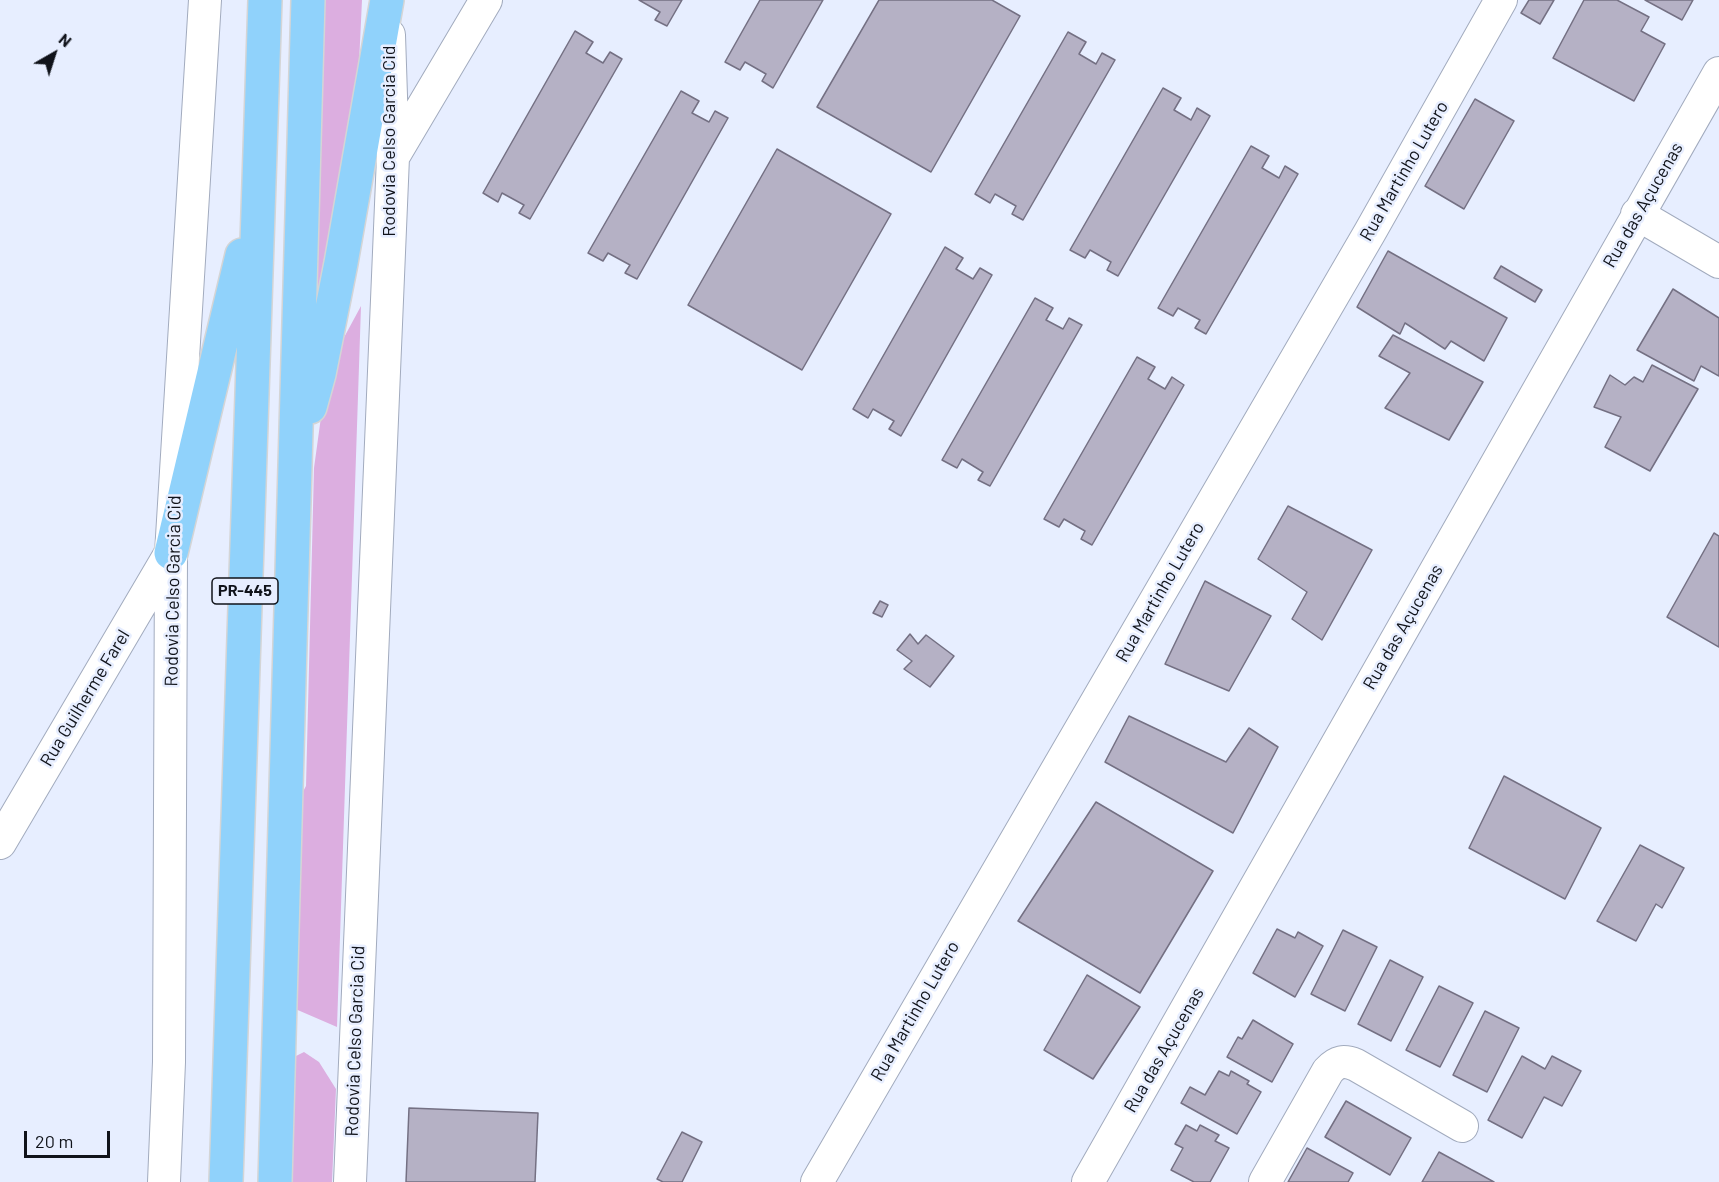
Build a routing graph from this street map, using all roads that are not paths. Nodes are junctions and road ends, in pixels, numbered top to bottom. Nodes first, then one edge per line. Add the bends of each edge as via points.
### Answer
1 (205, 0) edge
2 (265, 0) edge
3 (308, 0) edge
4 (387, 0) edge
5 (486, 0) edge
6 (1502, 0) edge
7 (1719, 73) edge
8 (393, 156) junction
9 (258, 186) junction
10 (1637, 214) junction
11 (1719, 262) edge
12 (295, 464) junction
13 (171, 554) junction
14 (0, 843) edge
15 (1462, 1126) dead end
16 (164, 1182) edge
17 (226, 1182) edge
18 (275, 1182) edge
19 (350, 1182) edge
20 (817, 1182) edge
21 (1088, 1182) edge
22 (1264, 1182) edge

1 - 13 street, Rodovia Celso Garcia Cid
2 - 9 highway, PR-445
3 - 12 highway, PR-445
4 - 8 street, Rodovia Celso Garcia Cid
4 - 12 highway via 321,363
5 - 8 street
6 - 20 street, Rua Martinho Lutero
7 - 10 street, Rua das Açucenas
8 - 19 street, Rodovia Celso Garcia Cid
9 - 13 highway
9 - 17 highway, PR-445
10 - 11 street
10 - 21 street, Rua das Açucenas
12 - 18 highway, PR-445
13 - 14 street, Rua Guilherme Farel
13 - 16 street, Rodovia Celso Garcia Cid via 169,1062
15 - 22 street via 1356,1065 1340,1062 1328,1071

